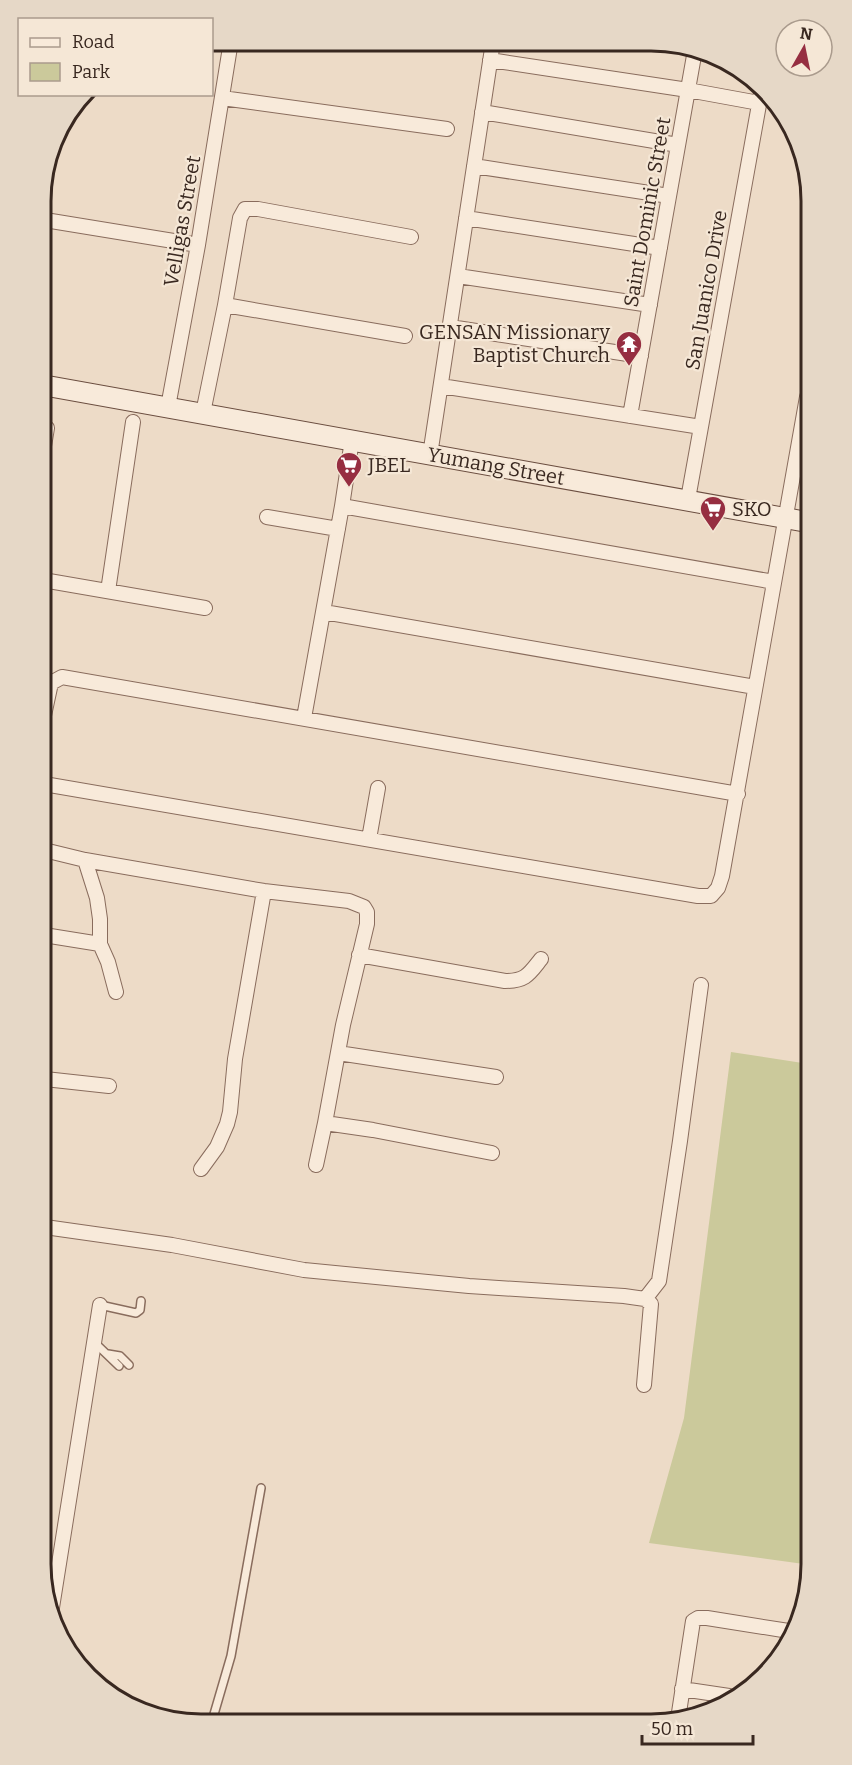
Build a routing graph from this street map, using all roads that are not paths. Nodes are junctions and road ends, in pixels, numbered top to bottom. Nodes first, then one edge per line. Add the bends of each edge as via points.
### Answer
1 (229, 51) edge
2 (492, 51) edge
3 (694, 58) edge
4 (490, 60) junction
5 (688, 90) junction
6 (222, 98) junction
7 (760, 98) edge
8 (759, 103) junction
9 (482, 112) junction
10 (447, 129) dead end
11 (678, 144) junction
12 (474, 166) junction
13 (669, 196) junction
14 (466, 218) junction
15 (51, 221) edge
16 (411, 237) dead end
17 (198, 245) junction
18 (660, 248) junction
19 (458, 276) junction
20 (225, 305) junction
21 (650, 305) junction
22 (450, 327) junction
23 (405, 336) dead end
24 (641, 356) junction
25 (441, 386) junction
26 (51, 387) edge
27 (168, 407) junction
28 (203, 413) junction
29 (630, 416) junction
30 (133, 422) dead end
31 (701, 427) junction
32 (801, 432) edge
33 (352, 440) junction
34 (430, 455) junction
35 (688, 500) junction
36 (342, 506) junction
37 (267, 517) dead end
38 (786, 518) junction
39 (801, 521) edge
40 (338, 529) junction
41 (51, 581) edge
42 (774, 582) junction
43 (108, 591) junction
44 (205, 608) dead end
45 (324, 612) junction
46 (51, 683) edge
47 (755, 687) junction
48 (304, 718) junction
49 (51, 785) edge
50 (378, 788) dead end
51 (738, 794) junction
52 (369, 839) junction
53 (51, 852) edge
54 (85, 860) junction
55 (264, 891) junction
56 (51, 936) edge
57 (100, 944) junction
58 (359, 955) junction
59 (542, 959) dead end
60 (701, 984) dead end
61 (116, 993) dead end
62 (338, 1053) junction
63 (496, 1077) dead end
64 (51, 1080) edge
65 (110, 1086) dead end
66 (325, 1123) junction
67 (492, 1153) dead end
68 (316, 1165) dead end
69 (201, 1168) dead end
70 (51, 1228) edge
71 (645, 1299) junction
72 (141, 1301) dead end
73 (100, 1305) joint
74 (94, 1342) junction
75 (105, 1353) junction
76 (129, 1365) dead end
77 (119, 1366) dead end
78 (644, 1384) dead end
79 (261, 1488) dead end
80 (54, 1594) edge
81 (786, 1631) edge
82 (682, 1689) junction
83 (724, 1695) edge
84 (679, 1711) edge
85 (214, 1714) edge

1 - 6 street, Velligas Street
2 - 4 street
3 - 5 street, Saint Dominic Street
4 - 5 street
4 - 9 street
5 - 8 street
5 - 11 street, Saint Dominic Street
6 - 10 street
6 - 17 street, Velligas Street
7 - 8 street, San Juanico Drive
8 - 31 street, San Juanico Drive
9 - 11 street
9 - 12 street
11 - 13 street, Saint Dominic Street
12 - 13 street
12 - 14 street
13 - 18 street, Saint Dominic Street
14 - 18 street
14 - 19 street
15 - 17 street
16 - 20 street via 245,209 240,218
17 - 27 street, Velligas Street
18 - 21 street, Saint Dominic Street
19 - 21 street
19 - 22 street
20 - 23 street
20 - 28 street
21 - 24 street, Saint Dominic Street
22 - 24 street
22 - 25 street
24 - 29 street, Saint Dominic Street
25 - 29 street
25 - 34 street
26 - 27 main road, Yumang Street
27 - 28 main road, Yumang Street
28 - 33 main road, Yumang Street
29 - 31 street
30 - 43 street
31 - 35 street, San Juanico Drive
32 - 38 street
33 - 34 main road, Yumang Street
33 - 36 street
34 - 35 main road, Yumang Street
35 - 38 main road, Yumang Street
36 - 40 street
36 - 42 street
37 - 40 street
38 - 39 main road, Yumang Street
38 - 42 street
40 - 45 street
41 - 43 street
42 - 47 street
43 - 44 street
45 - 47 street
45 - 48 street
46 - 48 street via 62,677
47 - 51 street
48 - 51 street
49 - 52 street
50 - 52 street
51 - 52 street via 722,876 711,896
53 - 54 street
54 - 55 street
54 - 57 street via 97,898
55 - 58 street via 349,901 364,907 367,924
55 - 69 street via 227,1125
56 - 57 street
57 - 61 street
58 - 59 street via 505,981 526,977
58 - 62 street
60 - 71 street via 659,1281
62 - 63 street
62 - 66 street
64 - 65 street
66 - 67 street
66 - 68 street
70 - 71 street via 304,1270
71 - 78 street via 651,1304
72 - 73 lane via 136,1313
73 - 74 street
74 - 75 lane
74 - 80 street
75 - 76 lane via 120,1356
75 - 77 lane
79 - 85 lane via 231,1656
81 - 82 street via 698,1618 691,1628
82 - 83 street
82 - 84 street

